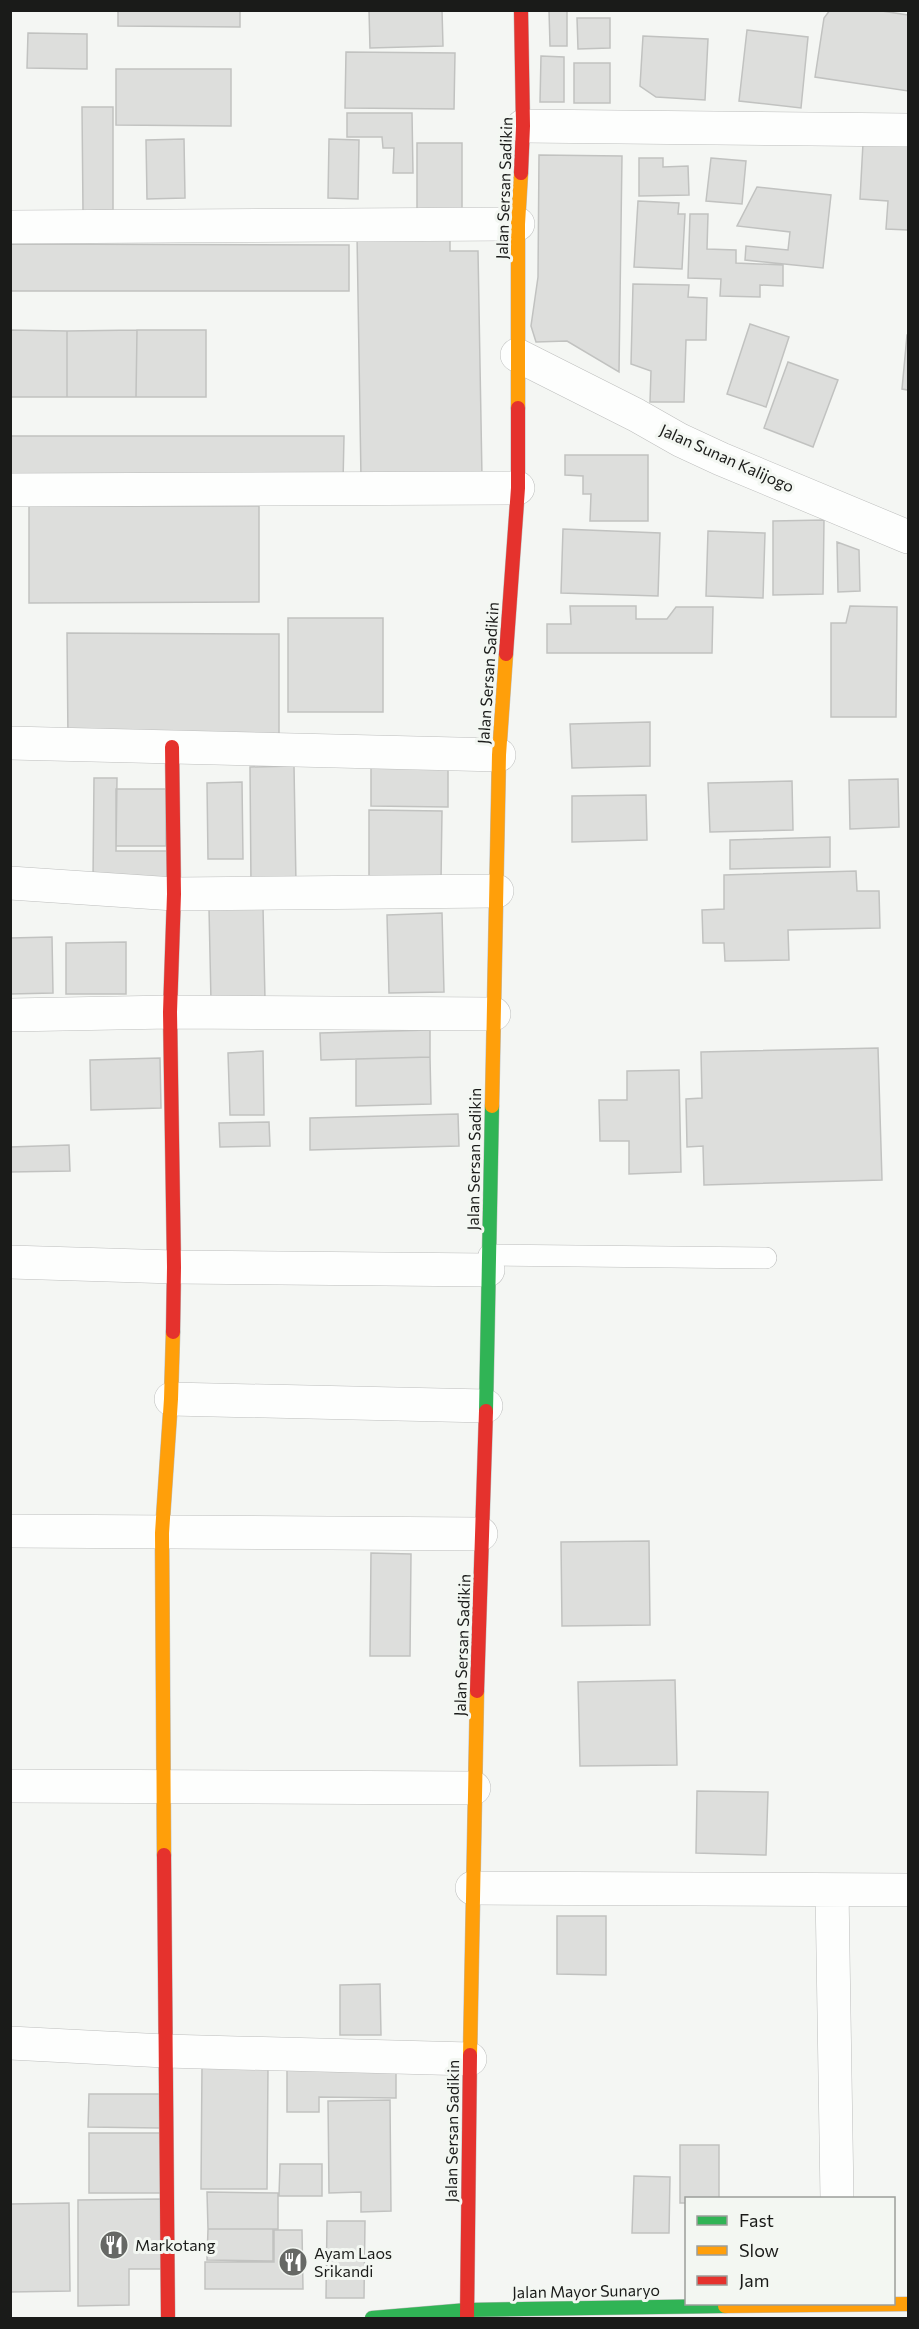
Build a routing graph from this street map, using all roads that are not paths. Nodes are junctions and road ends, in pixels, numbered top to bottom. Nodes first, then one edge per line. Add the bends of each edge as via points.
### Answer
1 (521, 10) edge
2 (523, 126) junction
3 (909, 130) edge
4 (518, 224) junction
5 (10, 226) edge
6 (517, 355) junction
7 (518, 489) junction
8 (10, 490) edge
9 (909, 537) edge
10 (10, 743) edge
11 (172, 747) junction
12 (499, 755) junction
13 (10, 883) edge
14 (497, 891) junction
15 (174, 894) junction
16 (170, 1012) junction
17 (494, 1014) junction
18 (10, 1015) edge
19 (766, 1258) dead end
20 (10, 1262) edge
21 (488, 1263) junction
22 (174, 1267) junction
23 (171, 1399) junction
24 (486, 1406) junction
25 (10, 1531) edge
26 (162, 1533) junction
27 (481, 1534) junction
28 (10, 1786) edge
29 (164, 1788) junction
30 (474, 1788) junction
31 (472, 1888) junction
32 (832, 1890) junction
33 (909, 1890) edge
34 (10, 2043) edge
35 (165, 2051) junction
36 (470, 2059) junction
37 (837, 2197) edge
38 (812, 2305) edge
39 (603, 2313) edge
40 (467, 2314) edge
41 (168, 2319) edge
42 (372, 2319) edge

1 - 2 main road, Jalan Sersan Sadikin
2 - 3 street
2 - 4 main road, Jalan Sersan Sadikin
4 - 5 street
4 - 6 main road, Jalan Sersan Sadikin
6 - 7 main road, Jalan Sersan Sadikin
6 - 9 street, Jalan Sunan Kalijogo via 711,455
7 - 8 street
7 - 12 main road, Jalan Sersan Sadikin
10 - 11 street
11 - 12 street
11 - 15 main road
12 - 14 main road, Jalan Sersan Sadikin
13 - 15 street
14 - 15 street
14 - 17 main road, Jalan Sersan Sadikin
15 - 16 main road
16 - 17 street
16 - 18 street
16 - 22 main road
17 - 21 main road, Jalan Sersan Sadikin
19 - 21 lane
20 - 22 street
21 - 22 street
21 - 24 main road, Jalan Sersan Sadikin
22 - 23 main road
23 - 24 street
23 - 26 main road
24 - 27 main road, Jalan Sersan Sadikin
25 - 26 street
26 - 27 street
26 - 29 main road
27 - 30 main road, Jalan Sersan Sadikin
28 - 29 street
29 - 30 street
29 - 35 main road
30 - 31 main road, Jalan Sersan Sadikin
31 - 32 street
31 - 36 main road, Jalan Sersan Sadikin
32 - 33 street
32 - 37 street
34 - 35 street
35 - 36 street
35 - 41 main road
36 - 40 main road, Jalan Sersan Sadikin
38 - 39 main road, Jalan Mayor Sunaryo
39 - 40 main road, Jalan Mayor Sunaryo
40 - 42 main road, Jalan Mayor Sunaryo

